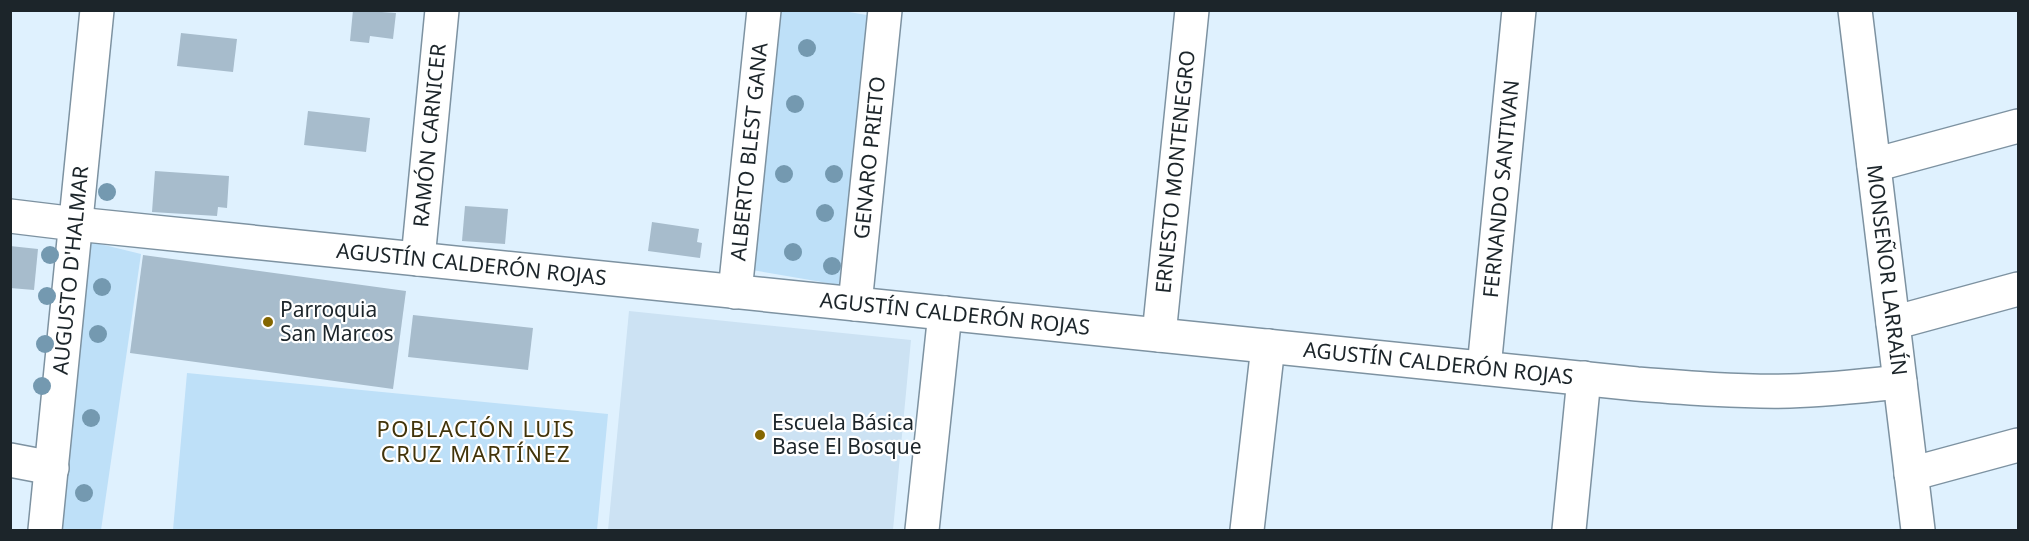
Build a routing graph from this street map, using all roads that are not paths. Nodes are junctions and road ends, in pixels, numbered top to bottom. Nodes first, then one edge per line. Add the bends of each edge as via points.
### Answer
1 (97, 10) edge
2 (442, 10) edge
3 (764, 10) edge
4 (885, 10) edge
5 (1192, 10) edge
6 (1519, 10) edge
7 (1856, 11) edge
8 (2019, 126) edge
9 (1874, 165) junction
10 (10, 216) edge
11 (76, 224) junction
12 (418, 259) junction
13 (2019, 289) edge
14 (735, 292) junction
15 (855, 304) junction
16 (945, 313) junction
17 (1893, 323) junction
18 (1159, 335) junction
19 (1268, 346) junction
20 (1484, 368) junction
21 (1584, 378) junction
22 (1900, 382) junction
23 (2019, 445) edge
24 (10, 459) edge
25 (52, 468) junction
26 (1911, 474) junction
27 (45, 531) edge
28 (922, 531) edge
29 (1247, 531) edge
30 (1569, 531) edge
31 (1918, 531) edge

1 - 11 street, AUGUSTO D'HALMAR
2 - 12 street, RAMÓN CARNICER
3 - 14 street, ALBERTO BLEST GANA
4 - 15 street, GENARO PRIETO
5 - 18 street, ERNESTO MONTENEGRO
6 - 20 street, FERNANDO SANTIVAN
7 - 9 street, MONSEÑOR LARRAÍN
8 - 9 street
9 - 17 street, MONSEÑOR LARRAÍN
10 - 11 street, AGUSTÍN CALDERÓN ROJAS
11 - 12 street, AGUSTÍN CALDERÓN ROJAS
11 - 25 street, AUGUSTO D'HALMAR
12 - 14 street, AGUSTÍN CALDERÓN ROJAS
13 - 17 street
14 - 15 street, AGUSTÍN CALDERÓN ROJAS
15 - 16 street, AGUSTÍN CALDERÓN ROJAS
16 - 18 street, AGUSTÍN CALDERÓN ROJAS
16 - 28 street
17 - 22 street, MONSEÑOR LARRAÍN
18 - 19 street, AGUSTÍN CALDERÓN ROJAS
19 - 20 street, AGUSTÍN CALDERÓN ROJAS
19 - 29 street
20 - 21 street, AGUSTÍN CALDERÓN ROJAS
21 - 22 street, AGUSTÍN CALDERÓN ROJAS via 1777,391
21 - 30 street
22 - 26 street, MONSEÑOR LARRAÍN
23 - 26 street
24 - 25 street
25 - 27 street, AUGUSTO D'HALMAR
26 - 31 street, MONSEÑOR LARRAÍN

